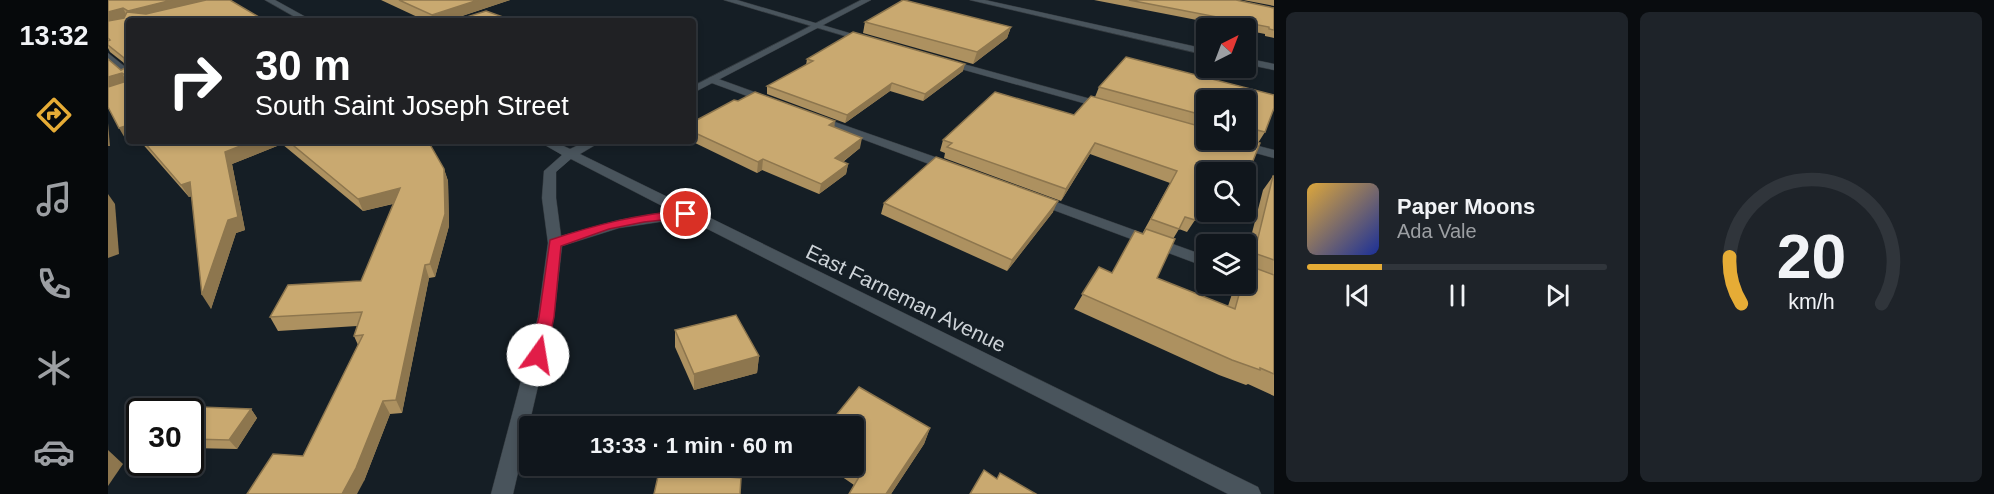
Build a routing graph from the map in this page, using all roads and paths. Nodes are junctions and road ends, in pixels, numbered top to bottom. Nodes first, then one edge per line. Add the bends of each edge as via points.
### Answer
1 (269, 0) edge
2 (728, 0) edge
3 (867, 0) edge
4 (974, 0) edge
5 (303, 18) edge
6 (817, 26) junction
7 (874, 42) edge
8 (1196, 50) edge
9 (108, 56) edge
10 (931, 58) edge
11 (1256, 63) edge
12 (1274, 67) edge
13 (126, 73) edge
14 (713, 80) junction
15 (696, 88) edge
16 (780, 105) edge
17 (1114, 109) edge
18 (803, 113) edge
19 (550, 144) edge
20 (590, 144) edge
21 (1256, 149) edge
22 (570, 154) junction
23 (1274, 154) edge
24 (960, 171) edge
25 (1027, 196) edge
26 (686, 214) junction
27 (555, 243) junction
28 (1196, 258) edge
29 (502, 494) edge
30 (1250, 494) edge

1 - 5 street
2 - 6 street
3 - 6 street
4 - 8 street
6 - 7 street
6 - 14 street
9 - 13 street
10 - 17 street
11 - 12 street
14 - 15 street
14 - 16 street
18 - 24 street
19 - 22 street, East Farneman Avenue
20 - 22 street
21 - 23 street
22 - 26 street, East Farneman Avenue
22 - 27 street via 550,171
25 - 28 street
26 - 27 street via 606,226
26 - 30 street, East Farneman Avenue
27 - 29 street via 546,317

